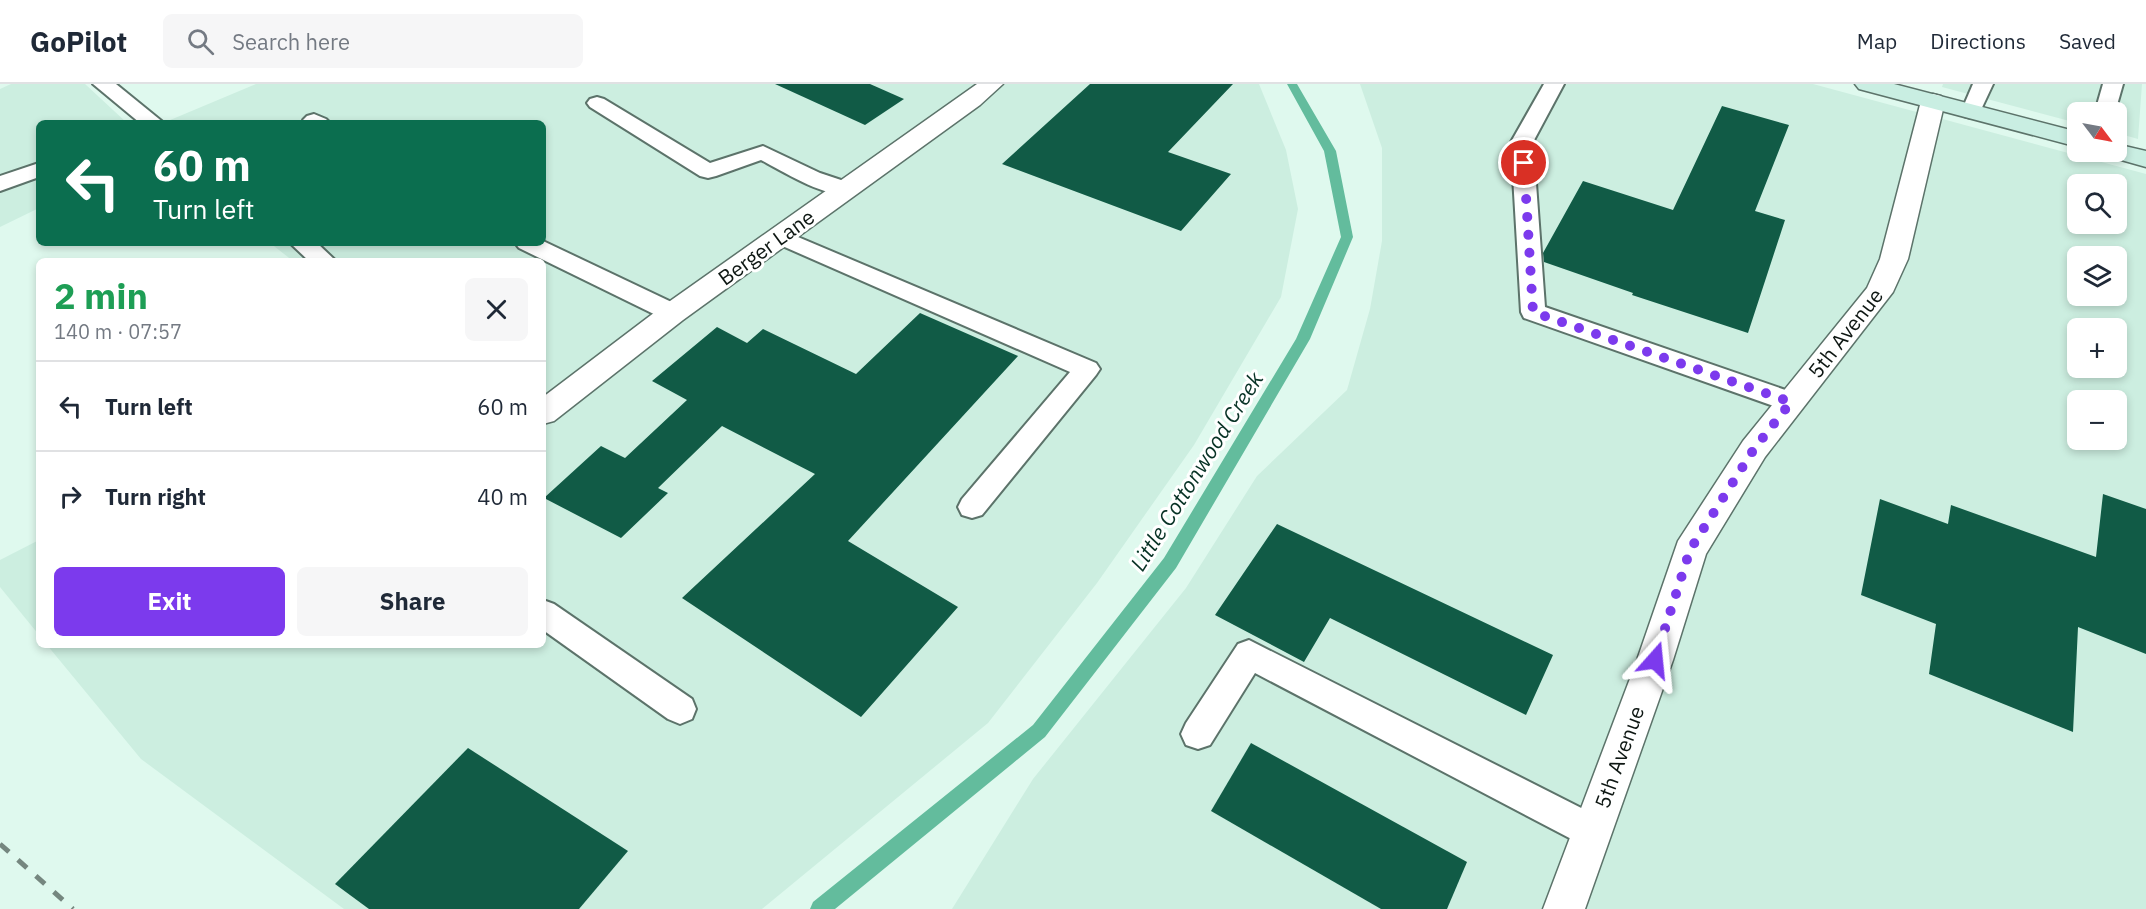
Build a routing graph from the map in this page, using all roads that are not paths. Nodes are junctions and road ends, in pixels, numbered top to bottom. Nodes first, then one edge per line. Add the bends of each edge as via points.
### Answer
1 (103, 84) edge
2 (991, 84) edge
3 (1554, 84) edge
4 (1868, 84) edge
5 (1983, 84) edge
6 (2113, 84) edge
7 (1933, 102) junction
8 (2108, 102) edge
9 (597, 104) dead end
10 (1971, 112) junction
11 (149, 120) edge
12 (2067, 137) edge
13 (2127, 154) edge
14 (2146, 159) edge
15 (36, 172) edge
16 (0, 184) edge
17 (845, 189) junction
18 (779, 237) junction
19 (306, 246) edge
20 (531, 246) edge
21 (320, 258) edge
22 (553, 262) edge
23 (673, 313) junction
24 (1791, 402) junction
25 (546, 411) edge
26 (972, 507) dead end
27 (546, 615) edge
28 (680, 709) dead end
29 (1198, 734) dead end
30 (1592, 831) junction
31 (1564, 909) edge

1 - 11 lane
2 - 17 street, Berger Lane
3 - 24 lane via 1522,142 1533,312
4 - 7 street
5 - 10 lane
6 - 8 lane
7 - 10 street
7 - 24 street, 5th Avenue via 1894,258 1880,292
9 - 17 lane via 708,171 763,152 812,178
10 - 12 street
13 - 14 street
15 - 16 lane
17 - 18 street, Berger Lane
18 - 23 street, Berger Lane
18 - 26 lane via 1087,369
19 - 21 lane
20 - 22 lane
22 - 23 lane
23 - 25 street, Berger Lane
24 - 30 street, 5th Avenue via 1754,449 1690,550 1655,660
27 - 28 lane
29 - 30 lane via 1249,654
30 - 31 street, 5th Avenue

